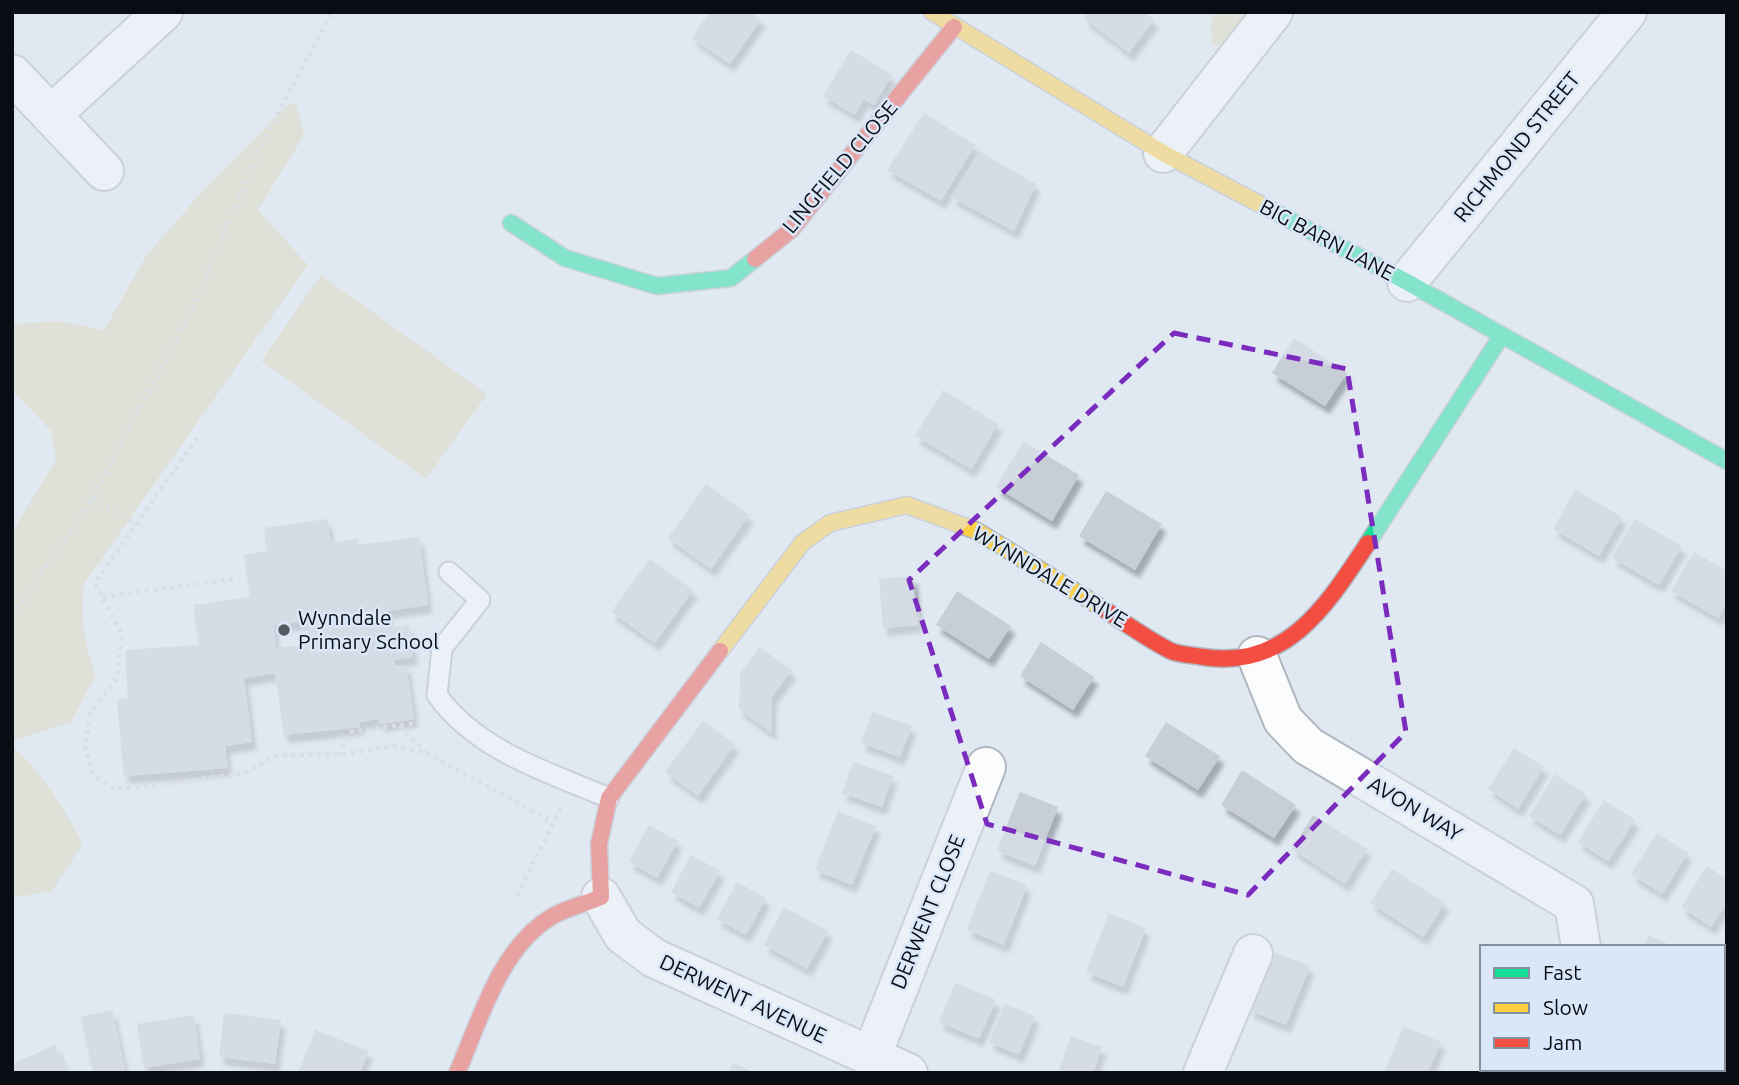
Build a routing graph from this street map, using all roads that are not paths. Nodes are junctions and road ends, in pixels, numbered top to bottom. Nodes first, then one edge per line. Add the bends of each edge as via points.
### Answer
1 (163, 12) edge
2 (932, 12) edge
3 (1273, 12) edge
4 (1627, 12) edge
5 (954, 27) junction
6 (12, 74) edge
7 (51, 115) junction
8 (1163, 153) junction
9 (104, 171) dead end
10 (511, 223) dead end
11 (1407, 282) junction
12 (1502, 335) junction
13 (1727, 461) edge
14 (449, 572) dead end
15 (1257, 656) junction
16 (985, 767) dead end
17 (609, 798) junction
18 (601, 897) junction
19 (1581, 945) edge
20 (1253, 954) dead end
21 (871, 1057) junction
22 (457, 1073) edge
23 (908, 1073) edge
24 (1203, 1073) edge

1 - 7 street
2 - 5 street, BIG BARN LANE
3 - 8 street
4 - 11 street, RICHMOND STREET
5 - 8 street, BIG BARN LANE
5 - 10 street, LINGFIELD CLOSE via 791,230 731,278 657,286 565,258
6 - 7 street
7 - 9 street
8 - 11 street, BIG BARN LANE
11 - 12 street, BIG BARN LANE
12 - 13 street, BIG BARN LANE
12 - 15 street, WYNNDALE DRIVE via 1334,595 1304,629
14 - 17 lane via 480,600 442,648 437,695 453,718 493,747
15 - 17 street, WYNNDALE DRIVE via 1217,659 1173,652 977,531 907,505 830,523 803,542
15 - 19 street, AVON WAY via 1283,720 1308,746 1574,904
16 - 21 street, DERWENT CLOSE
17 - 18 street, WYNNDALE DRIVE via 599,844
18 - 21 street, DERWENT AVENUE via 623,935 654,958
18 - 22 street via 549,918 516,950
20 - 24 street
21 - 23 street, DERWENT AVENUE

